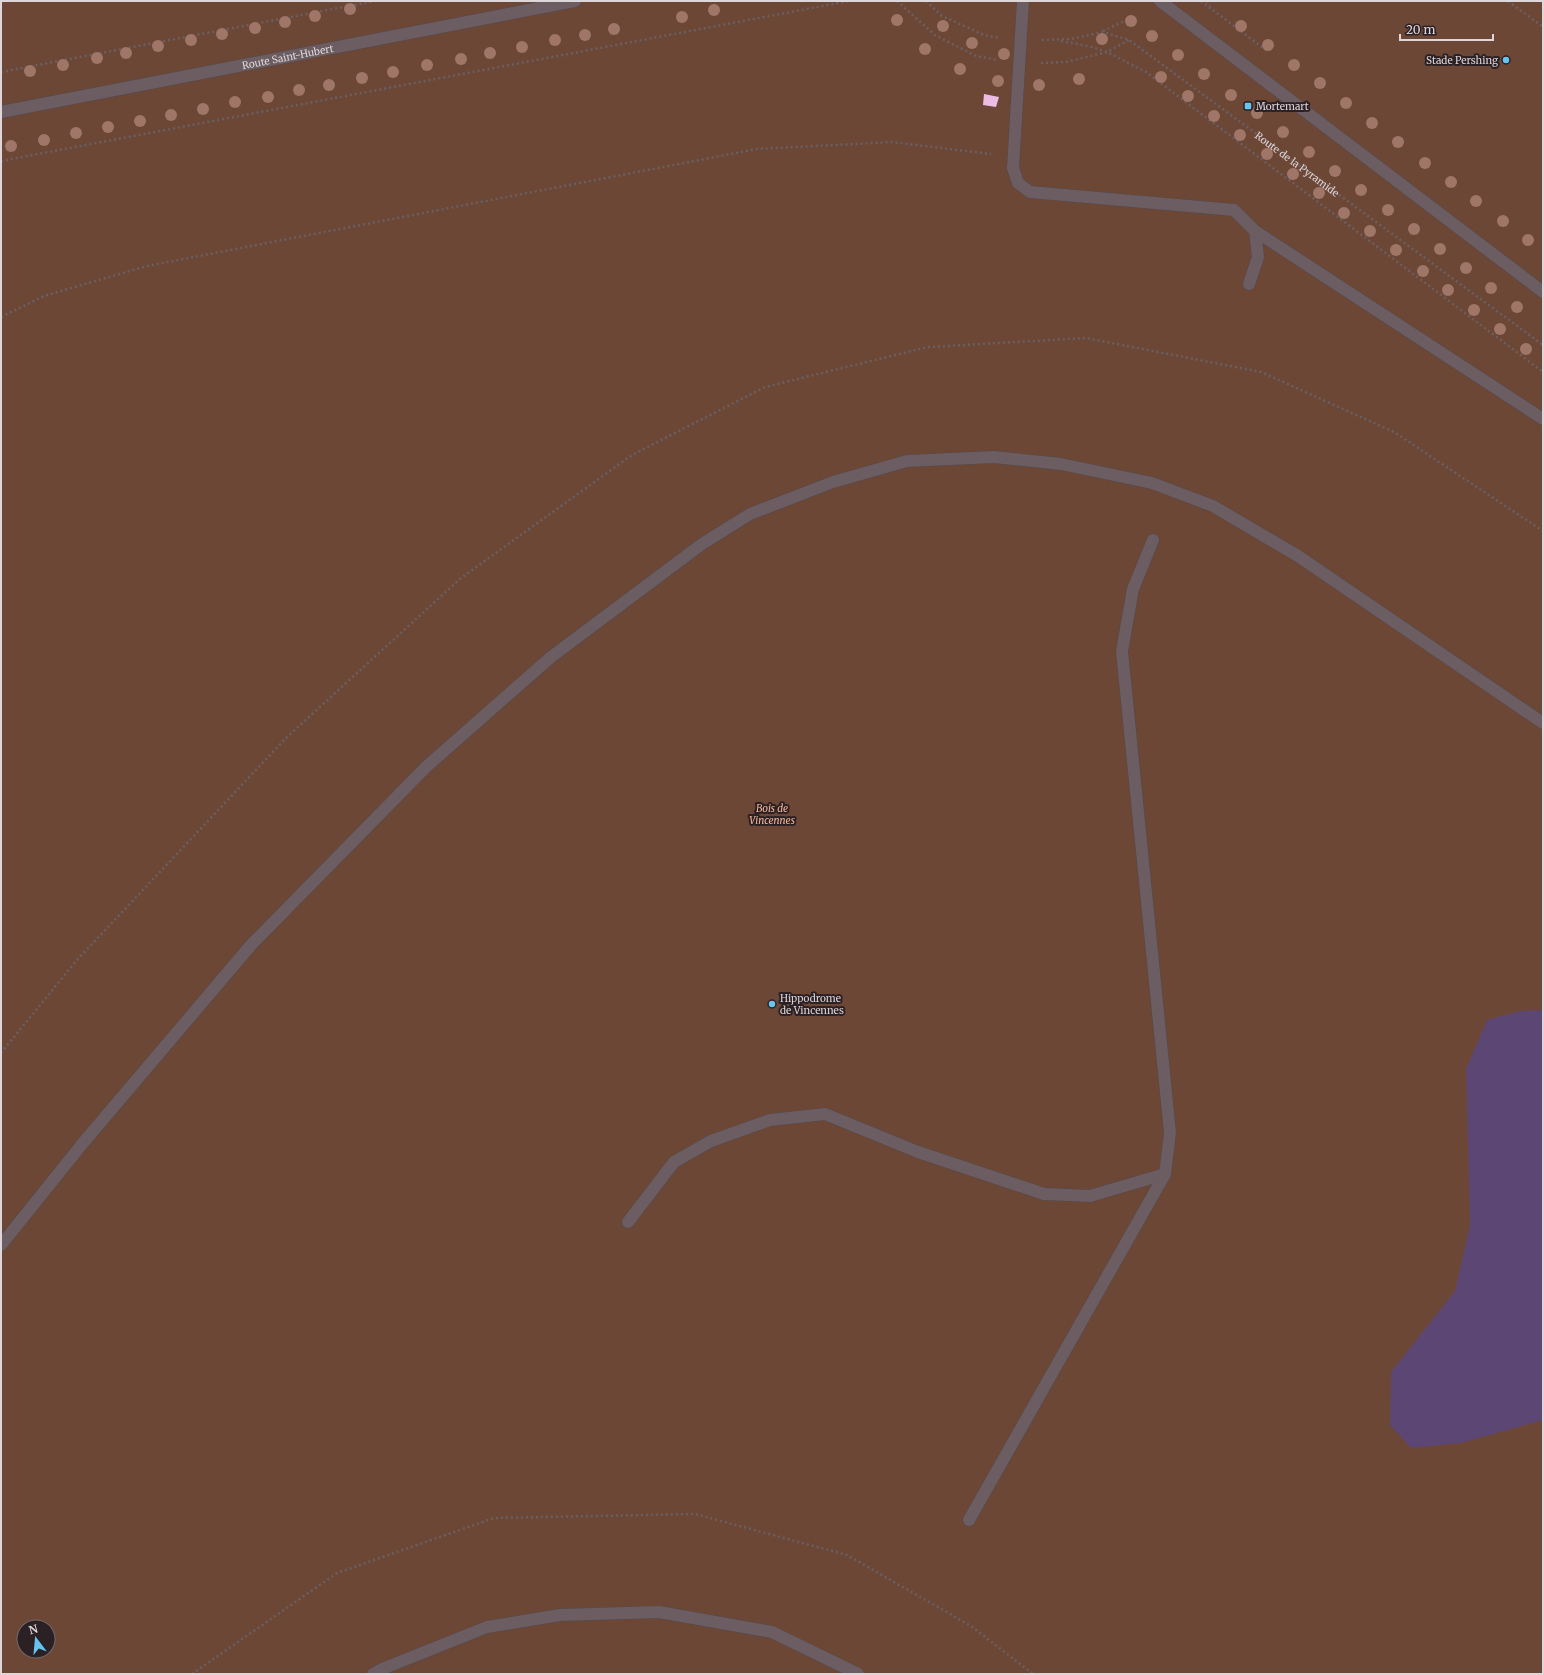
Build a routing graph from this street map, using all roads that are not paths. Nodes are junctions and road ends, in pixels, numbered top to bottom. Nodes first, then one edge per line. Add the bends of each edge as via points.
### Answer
1 (575, 1) edge
2 (1023, 1) edge
3 (1160, 1) edge
4 (1, 112) edge
5 (1255, 231) junction
6 (1250, 284) dead end
7 (1543, 292) edge
8 (1543, 419) edge
9 (1153, 540) dead end
10 (1543, 723) edge
11 (1165, 1174) junction
12 (628, 1222) dead end
13 (1, 1245) edge
14 (970, 1520) dead end
15 (373, 1674) edge
16 (858, 1674) edge

1 - 4 street, Route Saint-Hubert
2 - 5 street via 1012,168 1018,183 1030,192 1234,210
3 - 7 street
5 - 6 street via 1258,257
5 - 8 street
9 - 11 street via 1133,589 1122,651 1170,1133
10 - 13 street via 1298,556 1213,506 1152,483 1061,464 994,457 907,461 833,482 750,514 702,544 552,657 426,767 252,945 83,1143
11 - 12 street via 1090,1196 1044,1194 918,1152 826,1114 770,1120 711,1141 674,1162
11 - 14 street
15 - 16 street via 487,1627 560,1615 659,1612 772,1632

